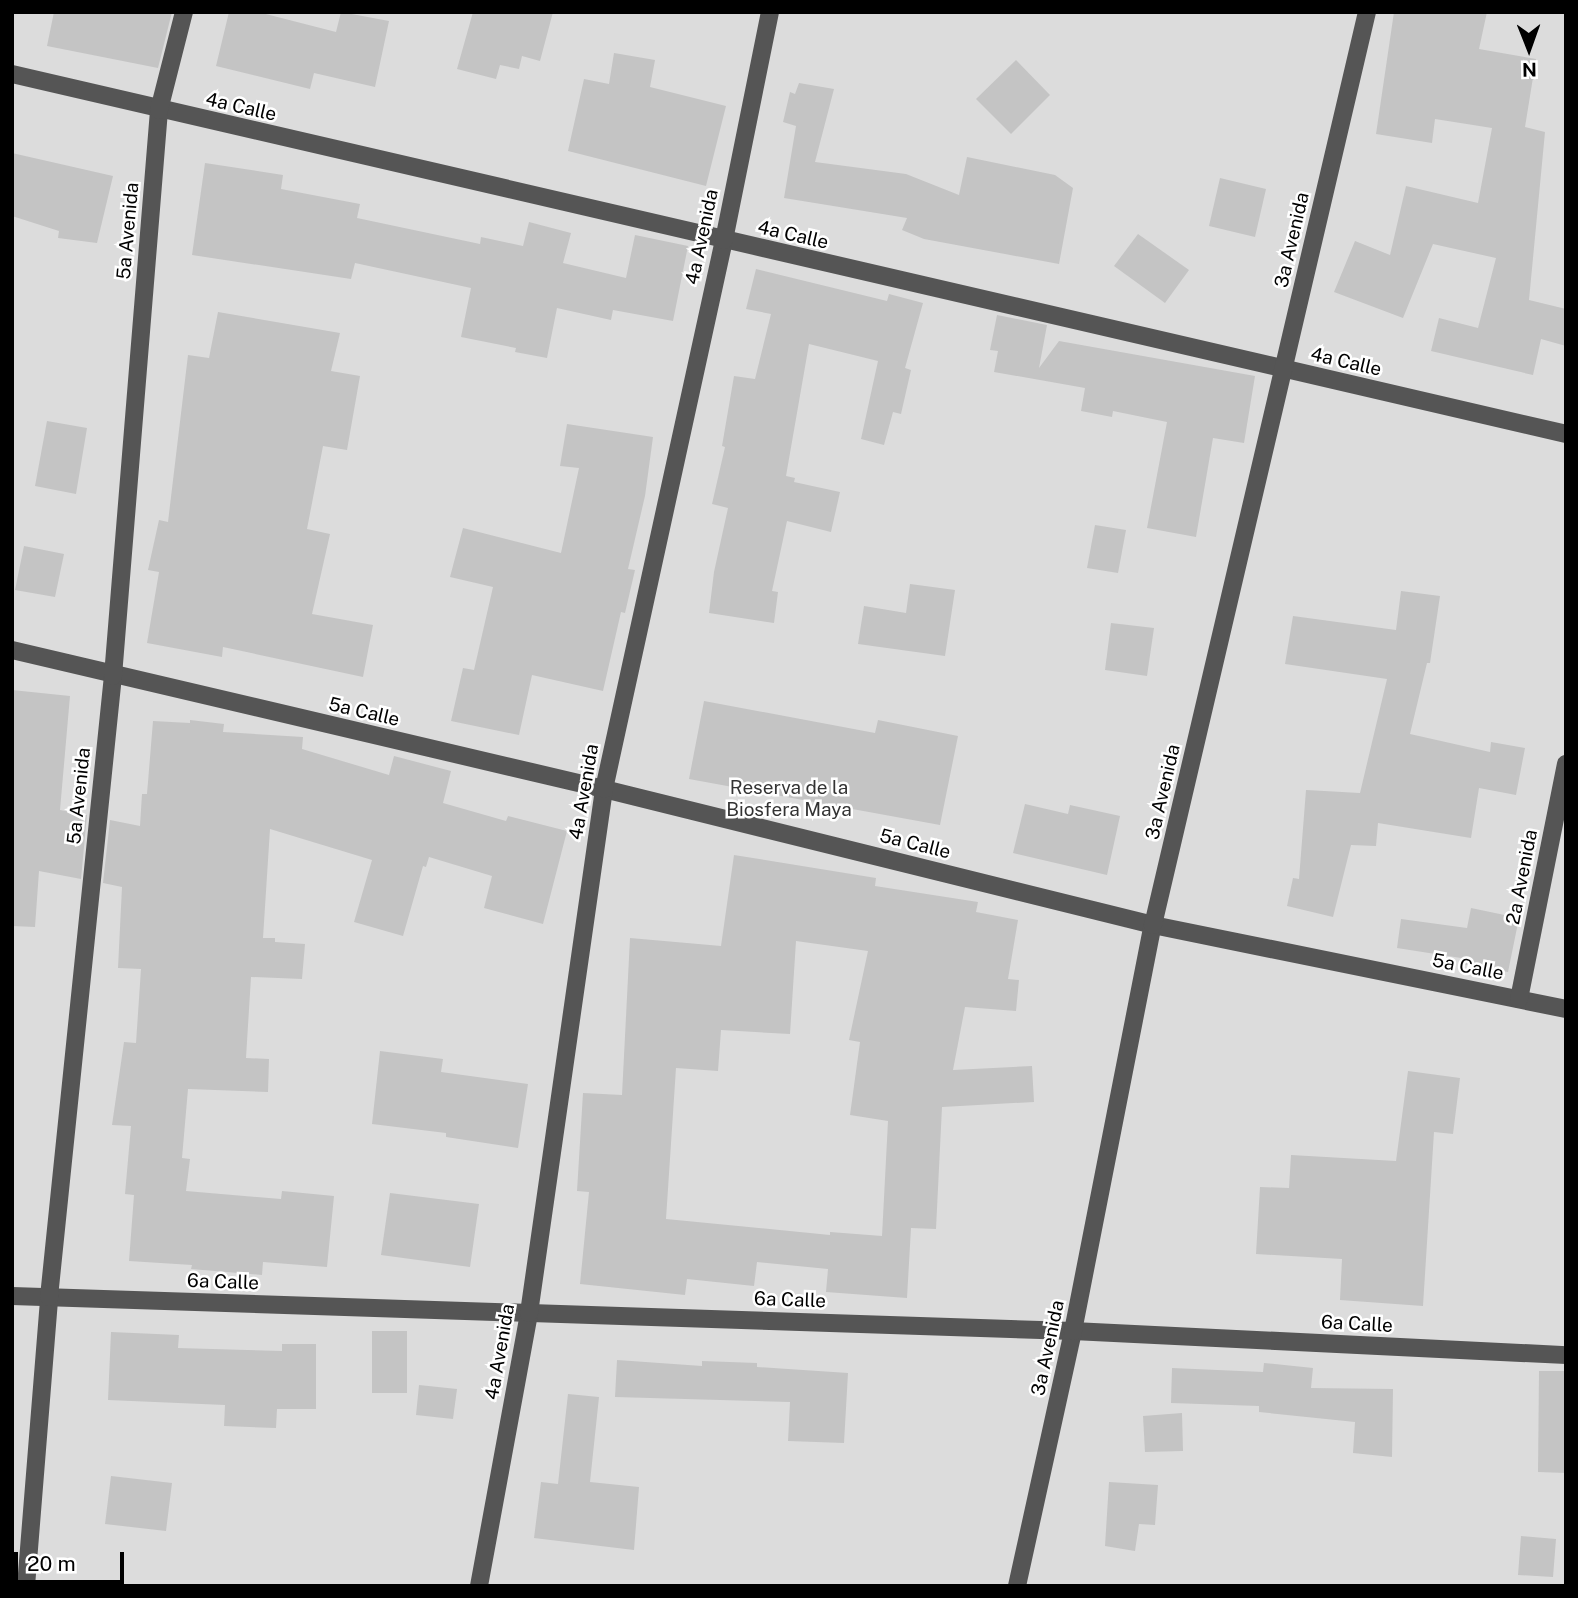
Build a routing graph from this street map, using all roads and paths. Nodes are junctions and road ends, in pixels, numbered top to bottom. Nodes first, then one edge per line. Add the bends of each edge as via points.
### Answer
1 (184, 12) edge
2 (770, 12) edge
3 (1367, 12) edge
4 (12, 74) edge
5 (159, 110) junction
6 (724, 240) junction
7 (1284, 369) junction
8 (1566, 434) edge
9 (12, 650) edge
10 (113, 676) junction
11 (1566, 764) edge
12 (604, 789) junction
13 (1153, 925) junction
14 (1519, 999) junction
15 (1566, 1009) edge
16 (12, 1296) edge
17 (49, 1297) junction
18 (529, 1313) junction
19 (1073, 1331) junction
20 (1566, 1355) edge
21 (26, 1586) edge
22 (479, 1586) edge
23 (1017, 1586) edge

1 - 5 street, 5a Avenida
2 - 6 street, 4a Avenida
3 - 7 street, 3a Avenida
4 - 5 street, 4a Calle
5 - 6 street, 4a Calle
5 - 10 street, 5a Avenida
6 - 7 street, 4a Calle
6 - 12 street, 4a Avenida
7 - 8 street, 4a Calle
7 - 13 street, 3a Avenida
9 - 10 street, 5a Calle
10 - 12 street, 5a Calle
10 - 17 street, 5a Avenida
11 - 14 street, 2a Avenida
12 - 13 street, 5a Calle
12 - 18 street, 4a Avenida
13 - 14 street, 5a Calle
13 - 19 street, 3a Avenida
14 - 15 street, 5a Calle
16 - 17 street, 6a Calle
17 - 18 street, 6a Calle
17 - 21 street, 5a Avenida
18 - 19 street, 6a Calle
18 - 22 street, 4a Avenida
19 - 20 street, 6a Calle
19 - 23 street, 3a Avenida

